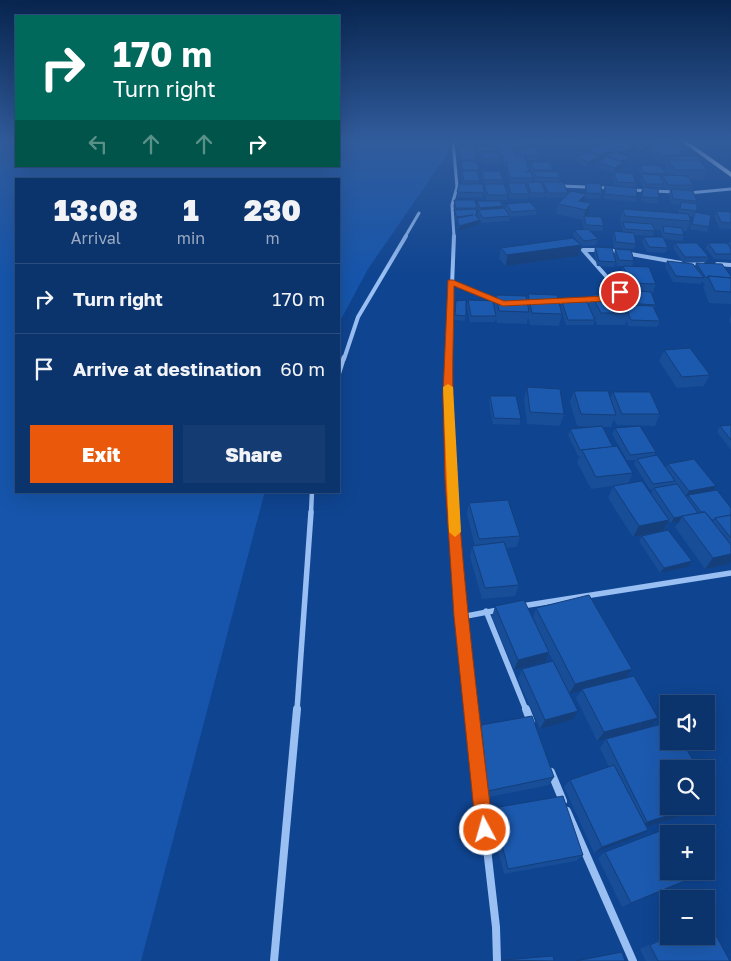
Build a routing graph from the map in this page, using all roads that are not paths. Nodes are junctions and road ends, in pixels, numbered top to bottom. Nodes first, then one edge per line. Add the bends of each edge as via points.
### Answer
1 (553, 186) edge
2 (457, 187) joint
3 (466, 187) edge
4 (616, 189) edge
5 (731, 189) edge
6 (625, 190) edge
7 (678, 192) edge
8 (687, 193) edge
9 (419, 212) dead end
10 (706, 264) edge
11 (714, 264) edge
12 (731, 265) edge
13 (450, 282) junction
14 (608, 299) edge
15 (598, 300) edge
16 (550, 302) edge
17 (503, 303) edge
18 (340, 370) edge
19 (312, 493) edge
20 (731, 573) edge
21 (513, 607) edge
22 (504, 609) edge
23 (486, 612) junction
24 (461, 616) junction
25 (535, 732) edge
26 (550, 767) edge
27 (274, 961) edge
28 (497, 961) edge
29 (633, 961) edge

1 - 4 street
2 - 3 street
2 - 13 street via 452,205 454,238
5 - 8 street
6 - 7 street
9 - 18 street via 358,317
10 - 14 street via 681,263 613,250 583,250 620,292
11 - 12 street
13 - 17 street
13 - 24 street via 448,395
15 - 16 street
19 - 27 street via 295,746
20 - 21 street
22 - 23 street
23 - 24 street
23 - 25 street
24 - 28 street via 496,927
26 - 29 street

